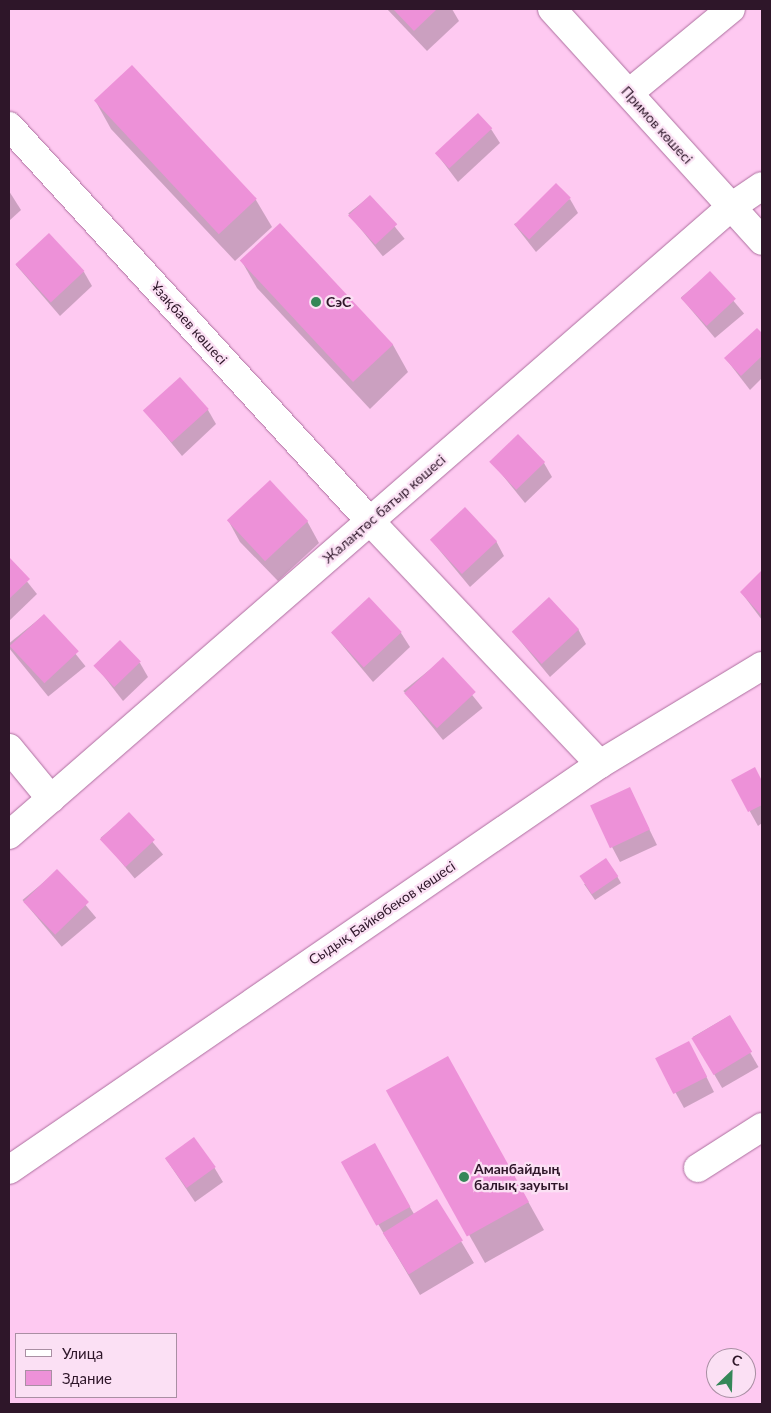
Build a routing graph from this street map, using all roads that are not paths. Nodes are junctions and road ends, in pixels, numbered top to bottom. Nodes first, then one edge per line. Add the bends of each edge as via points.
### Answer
1 (552, 9) edge
2 (731, 9) edge
3 (628, 93) junction
4 (9, 126) edge
5 (762, 186) edge
6 (731, 207) junction
7 (762, 241) edge
8 (369, 520) junction
9 (762, 666) edge
10 (9, 748) edge
11 (600, 764) junction
12 (51, 799) junction
13 (9, 835) edge
14 (762, 1127) edge
15 (698, 1168) dead end
16 (9, 1170) edge

1 - 3 street, Примов көшесі
2 - 3 street
3 - 6 street, Примов көшесі
4 - 8 street, Ұзақбаев көшесі
5 - 6 street, Жалаңтөс батыр көшесі
6 - 7 street, Примов көшесі
6 - 8 street, Жалаңтөс батыр көшесі
8 - 11 street, Ұзақбаев көшесі
8 - 12 street, Жалаңтөс батыр көшесі
9 - 11 street, Сыдық Байкөбеков көшесі
10 - 12 street
11 - 16 street, Сыдық Байкөбеков көшесі
12 - 13 street, Жалаңтөс батыр көшесі
14 - 15 street

